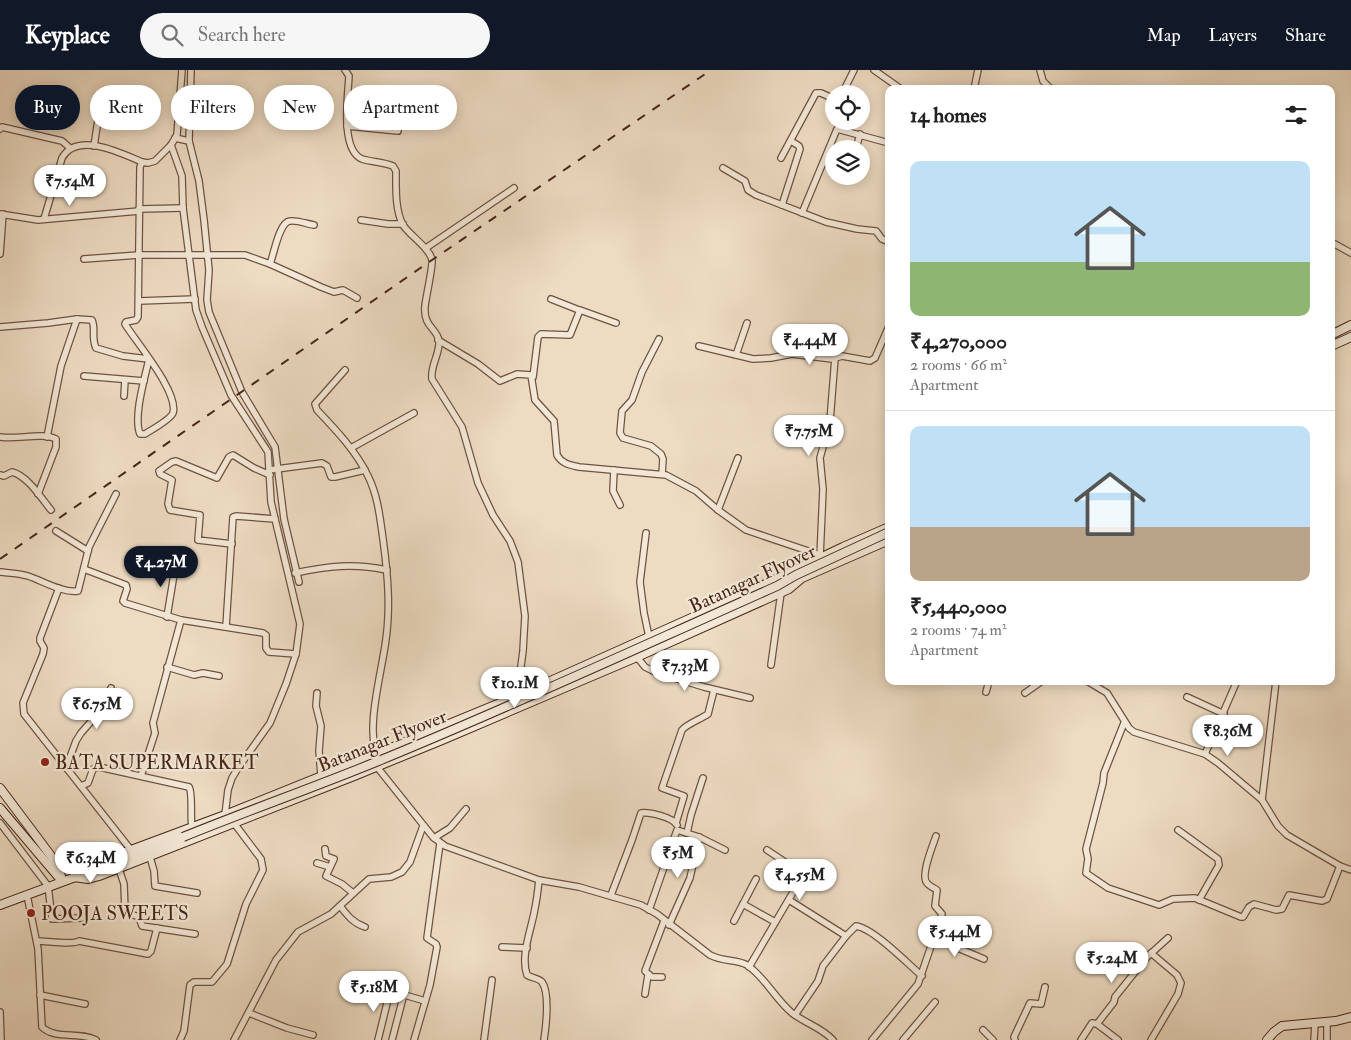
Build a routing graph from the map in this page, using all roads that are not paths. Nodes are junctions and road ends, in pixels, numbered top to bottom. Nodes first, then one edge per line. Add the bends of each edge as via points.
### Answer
1 (182, 70) edge
2 (191, 70) edge
3 (854, 70) edge
4 (874, 70) edge
5 (978, 70) edge
6 (1040, 70) edge
7 (348, 71) edge
8 (348, 85) edge
9 (846, 85) edge
10 (895, 85) edge
11 (975, 85) edge
12 (1047, 85) edge
13 (825, 95) edge
14 (0, 129) edge
15 (96, 130) edge
16 (348, 130) edge
17 (388, 130) edge
18 (398, 131) dead end
19 (860, 134) junction
20 (183, 140) junction
21 (858, 140) edge
22 (791, 141) junction
23 (885, 142) edge
24 (171, 145) junction
25 (94, 146) junction
26 (70, 148) junction
27 (782, 158) dead end
28 (142, 162) junction
29 (723, 168) dead end
30 (514, 188) dead end
31 (782, 205) junction
32 (183, 208) junction
33 (139, 210) junction
34 (802, 213) junction
35 (2, 214) edge
36 (44, 219) junction
37 (361, 220) dead end
38 (403, 224) junction
39 (314, 225) dead end
40 (885, 240) edge
41 (1335, 244) edge
42 (426, 248) junction
43 (1351, 252) edge
44 (0, 254) edge
45 (139, 255) junction
46 (199, 255) junction
47 (84, 259) dead end
48 (270, 264) junction
49 (357, 298) dead end
50 (195, 299) junction
51 (551, 300) dead end
52 (139, 301) junction
53 (580, 310) junction
54 (77, 319) junction
55 (616, 323) dead end
56 (747, 323) dead end
57 (1351, 326) edge
58 (0, 327) edge
59 (1351, 330) edge
60 (1335, 333) edge
61 (885, 335) edge
62 (1335, 337) edge
63 (1351, 337) edge
64 (659, 339) dead end
65 (438, 340) junction
66 (1335, 344) edge
67 (699, 346) dead end
68 (736, 355) junction
69 (835, 358) junction
70 (149, 359) junction
71 (345, 370) dead end
72 (84, 376) dead end
73 (533, 377) junction
74 (125, 380) junction
75 (144, 382) junction
76 (124, 396) dead end
77 (414, 413) dead end
78 (0, 437) edge
79 (47, 437) junction
80 (351, 448) junction
81 (738, 458) dead end
82 (365, 470) junction
83 (614, 470) junction
84 (273, 471) junction
85 (662, 474) junction
86 (0, 475) edge
87 (38, 494) junction
88 (116, 494) dead end
89 (620, 505) dead end
90 (51, 510) dead end
91 (718, 510) junction
92 (274, 519) junction
93 (885, 529) edge
94 (56, 531) dead end
95 (646, 533) dead end
96 (885, 534) edge
97 (885, 542) edge
98 (232, 544) junction
99 (88, 551) junction
100 (820, 556) junction
101 (176, 562) dead end
102 (824, 568) junction
103 (84, 570) junction
104 (387, 570) junction
105 (0, 572) edge
106 (297, 572) junction
107 (288, 574) junction
108 (299, 582) dead end
109 (60, 588) junction
110 (782, 593) junction
111 (167, 617) junction
112 (181, 620) junction
113 (226, 627) junction
114 (649, 637) junction
115 (296, 654) junction
116 (638, 658) junction
117 (771, 665) dead end
118 (168, 667) junction
119 (219, 676) dead end
120 (988, 685) edge
121 (1036, 685) edge
122 (1094, 685) edge
123 (1236, 685) edge
124 (1276, 685) edge
125 (111, 688) dead end
126 (714, 690) junction
127 (986, 692) dead end
128 (317, 693) dead end
129 (1025, 693) dead end
130 (517, 696) junction
131 (1187, 697) dead end
132 (750, 698) dead end
133 (1224, 714) junction
134 (1124, 723) junction
135 (1205, 754) junction
136 (374, 755) junction
137 (377, 767) junction
138 (66, 768) junction
139 (140, 776) junction
140 (320, 776) junction
141 (703, 778) dead end
142 (81, 786) junction
143 (0, 788) edge
144 (1262, 800) junction
145 (0, 808) edge
146 (466, 809) dead end
147 (228, 813) junction
148 (0, 823) edge
149 (235, 823) junction
150 (423, 826) junction
151 (678, 826) junction
152 (192, 828) junction
153 (1178, 830) dead end
154 (687, 833) junction
155 (936, 836) dead end
156 (699, 837) junction
157 (434, 838) junction
158 (440, 843) junction
159 (325, 849) dead end
160 (131, 850) junction
161 (725, 850) dead end
162 (767, 850) dead end
163 (150, 857) junction
164 (317, 863) dead end
165 (1340, 866) junction
166 (330, 867) junction
167 (118, 869) junction
168 (1351, 870) edge
169 (74, 878) junction
170 (756, 879) dead end
171 (539, 880) junction
172 (62, 881) junction
173 (48, 886) junction
174 (353, 893) junction
175 (197, 894) dead end
176 (27, 895) junction
177 (610, 895) junction
178 (789, 900) junction
179 (1198, 900) junction
180 (743, 904) junction
181 (0, 905) edge
182 (340, 906) junction
183 (649, 910) junction
184 (82, 918) dead end
185 (734, 922) dead end
186 (776, 922) junction
187 (666, 923) junction
188 (360, 927) dead end
189 (157, 928) junction
190 (195, 934) dead end
191 (846, 936) junction
192 (934, 938) junction
193 (1168, 938) dead end
194 (37, 941) junction
195 (502, 947) dead end
196 (527, 948) junction
197 (1151, 953) junction
198 (984, 959) dead end
199 (750, 967) junction
200 (648, 975) junction
201 (922, 976) junction
202 (662, 977) dead end
203 (492, 980) dead end
204 (374, 986) dead end
205 (1046, 987) dead end
206 (390, 991) junction
207 (404, 994) junction
208 (645, 994) dead end
209 (40, 995) junction
210 (425, 1001) junction
211 (935, 1002) dead end
212 (86, 1004) dead end
213 (0, 1012) edge
214 (249, 1013) junction
215 (795, 1015) junction
216 (1351, 1017) edge
217 (1327, 1022) junction
218 (1315, 1023) junction
219 (1097, 1024) junction
220 (983, 1030) dead end
221 (313, 1035) dead end
222 (1, 1040) edge
223 (96, 1040) edge
224 (180, 1040) edge
225 (234, 1040) edge
226 (378, 1040) edge
227 (392, 1040) edge
228 (414, 1040) edge
229 (484, 1040) edge
230 (544, 1040) edge
231 (833, 1040) edge
232 (872, 1040) edge
233 (903, 1040) edge
234 (993, 1040) edge
235 (1015, 1040) edge
236 (1081, 1040) edge
237 (1118, 1040) edge
238 (1151, 1040) edge
239 (1267, 1040) edge
240 (1314, 1040) edge
241 (1327, 1040) edge

1 - 20 street via 179,127
2 - 20 street
3 - 9 street
4 - 10 street
5 - 11 street
6 - 12 street
7 - 8 street
13 - 22 street via 816,94
14 - 26 street via 62,141
15 - 25 street
16 - 38 street via 355,154 393,166 396,171
17 - 18 street
19 - 21 street
19 - 23 street
19 - 34 street via 835,130
20 - 24 street
20 - 46 street via 199,181
22 - 27 street
22 - 31 street via 800,149
24 - 28 street via 152,163
24 - 32 street via 182,176
25 - 26 street
25 - 28 street via 109,148
26 - 36 street via 62,158
28 - 33 street
29 - 31 street via 745,181 750,192
30 - 42 street
31 - 34 street
32 - 33 street
32 - 46 street
33 - 36 street
33 - 45 street
34 - 40 street via 839,225 876,231
35 - 36 street
35 - 44 street
37 - 38 street
38 - 42 street
39 - 48 street via 290,220 286,223 281,228
41 - 43 street
42 - 65 street via 432,260 425,314
45 - 46 street
45 - 47 street
45 - 52 street
46 - 48 street via 245,255
46 - 50 street
46 - 84 street via 209,276 209,312 240,388 275,447
48 - 49 street via 321,287 334,292 343,290
50 - 52 street
50 - 84 street via 202,327 231,395 266,448
51 - 53 street
52 - 70 street via 137,319 125,324
53 - 55 street
53 - 73 street via 570,335 539,335
54 - 58 street
54 - 70 street via 93,321 96,348
54 - 79 street via 62,361
56 - 68 street
57 - 60 street
59 - 62 street
61 - 69 street via 872,360 847,356
63 - 66 street
64 - 85 street via 632,400 622,411 620,433 623,438 651,446 661,454
65 - 73 street via 500,381 517,374
65 - 130 street via 432,379 462,427 478,483 518,562 525,616
67 - 68 street
68 - 69 street via 760,359 801,354
69 - 100 street via 830,421 820,458 823,490
70 - 75 street
70 - 75 street via 165,381 173,413 142,434 138,422
71 - 80 street via 315,404
72 - 74 street
73 - 83 street via 535,400 554,421 560,460 580,467
74 - 75 street
74 - 76 street
77 - 80 street
78 - 79 street
79 - 87 street via 56,439 57,443
80 - 82 street
81 - 91 street
82 - 84 street via 332,477 322,463
82 - 104 street via 379,511
83 - 85 street
83 - 89 street via 613,491
84 - 92 street via 270,496
84 - 98 street via 254,468 233,455 229,456 217,478 176,461 160,471 172,480 170,510 200,515 198,540
84 - 106 street
85 - 91 street via 696,491
86 - 87 street via 16,473
87 - 90 street
88 - 99 street
91 - 100 street via 746,530
92 - 98 street via 234,516
92 - 107 street
93 - 100 street
94 - 99 street
95 - 114 street via 640,582
96 - 169 street, Batanagar Flyover, bridge via 777,586 376,762
97 - 102 street
98 - 113 street
99 - 103 street
100 - 102 street
100 - 114 street
101 - 111 street
102 - 110 street via 802,578
103 - 109 street via 78,591
103 - 111 street via 126,585 125,603
104 - 106 street via 347,565
104 - 136 street via 387,634 376,688
105 - 109 street via 22,574
106 - 107 street
106 - 108 street
107 - 115 street via 300,624
109 - 138 street via 40,638 43,654 22,709
110 - 116 street
110 - 117 street
111 - 112 street
112 - 113 street
112 - 118 street
113 - 115 street via 265,634 266,650
114 - 130 street
115 - 147 street via 270,723 232,778 228,790
116 - 126 street via 655,672
116 - 137 street
118 - 119 street via 194,675
118 - 139 street via 152,725 155,733
120 - 127 street
121 - 129 street
122 - 134 street via 1107,693
123 - 133 street
124 - 144 street
125 - 138 street via 102,709 76,742
126 - 132 street
126 - 151 street via 708,714 682,730 662,788 684,796
128 - 140 street via 316,706 321,726
130 - 136 street
131 - 133 street
133 - 135 street
134 - 135 street via 1134,732
134 - 179 street via 1104,773 1086,850 1086,873 1108,888 1155,904 1173,899
135 - 144 street
136 - 137 street
136 - 140 street
137 - 149 street
137 - 150 street
138 - 142 street
139 - 142 street via 96,767 88,783
139 - 152 street via 189,787
140 - 147 street
141 - 154 street
142 - 160 street
143 - 172 street via 54,860
144 - 165 street via 1278,826 1287,834
145 - 172 street
146 - 157 street via 450,828
147 - 152 street
148 - 173 street
149 - 163 street
149 - 224 street via 261,859 263,870 246,904 227,964 212,982 194,982 190,986
150 - 157 street
150 - 174 street via 410,862 402,872 391,877 369,879
151 - 154 street
151 - 177 street via 672,820 646,812 639,814
151 - 183 street
152 - 160 street
153 - 179 street via 1218,859 1219,865
154 - 156 street
155 - 192 street via 925,878 926,883 937,890 935,906 942,914
156 - 161 street
156 - 187 street via 690,878
157 - 158 street
158 - 171 street
158 - 210 street via 427,936 437,947
159 - 166 street via 326,856 334,859
160 - 169 street via 83,867
162 - 178 street via 802,875
163 - 167 street
163 - 175 street via 155,886
164 - 166 street
165 - 168 street
165 - 179 street via 1324,900 1289,895 1282,909 1254,904 1241,918
166 - 174 street via 326,876
167 - 169 street via 88,879
167 - 189 street via 124,884 125,912 139,917 142,926
169 - 172 street
170 - 180 street
171 - 177 street
171 - 196 street
172 - 173 street
173 - 176 street
173 - 184 street via 52,919
174 - 182 street
176 - 181 street
176 - 194 street
177 - 183 street
178 - 186 street
178 - 191 street
180 - 185 street
180 - 186 street
182 - 188 street
182 - 214 street via 323,920 298,932 276,960
183 - 187 street
186 - 199 street
187 - 199 street via 719,960 740,962
187 - 200 street via 646,968
189 - 190 street
189 - 194 street via 148,954 79,941
191 - 201 street via 859,926
191 - 215 street via 823,966 818,981
192 - 198 street
192 - 201 street
193 - 197 street
194 - 209 street
195 - 196 street
196 - 230 street via 526,972 529,977 542,982 545,995
197 - 219 street via 1115,996
197 - 238 street via 1182,983
199 - 215 street
200 - 202 street
200 - 208 street
201 - 232 street
203 - 229 street
204 - 206 street
205 - 235 street via 1041,1004 1030,1003
206 - 207 street
206 - 226 street
207 - 210 street
207 - 227 street
209 - 212 street
209 - 223 street via 40,1022 44,1030
210 - 228 street
211 - 233 street
213 - 222 street
214 - 221 street
214 - 225 street
215 - 231 street
216 - 217 street
217 - 218 street
217 - 241 street
218 - 239 street via 1280,1026
218 - 240 street
219 - 236 street via 1092,1023
219 - 237 street
220 - 234 street

